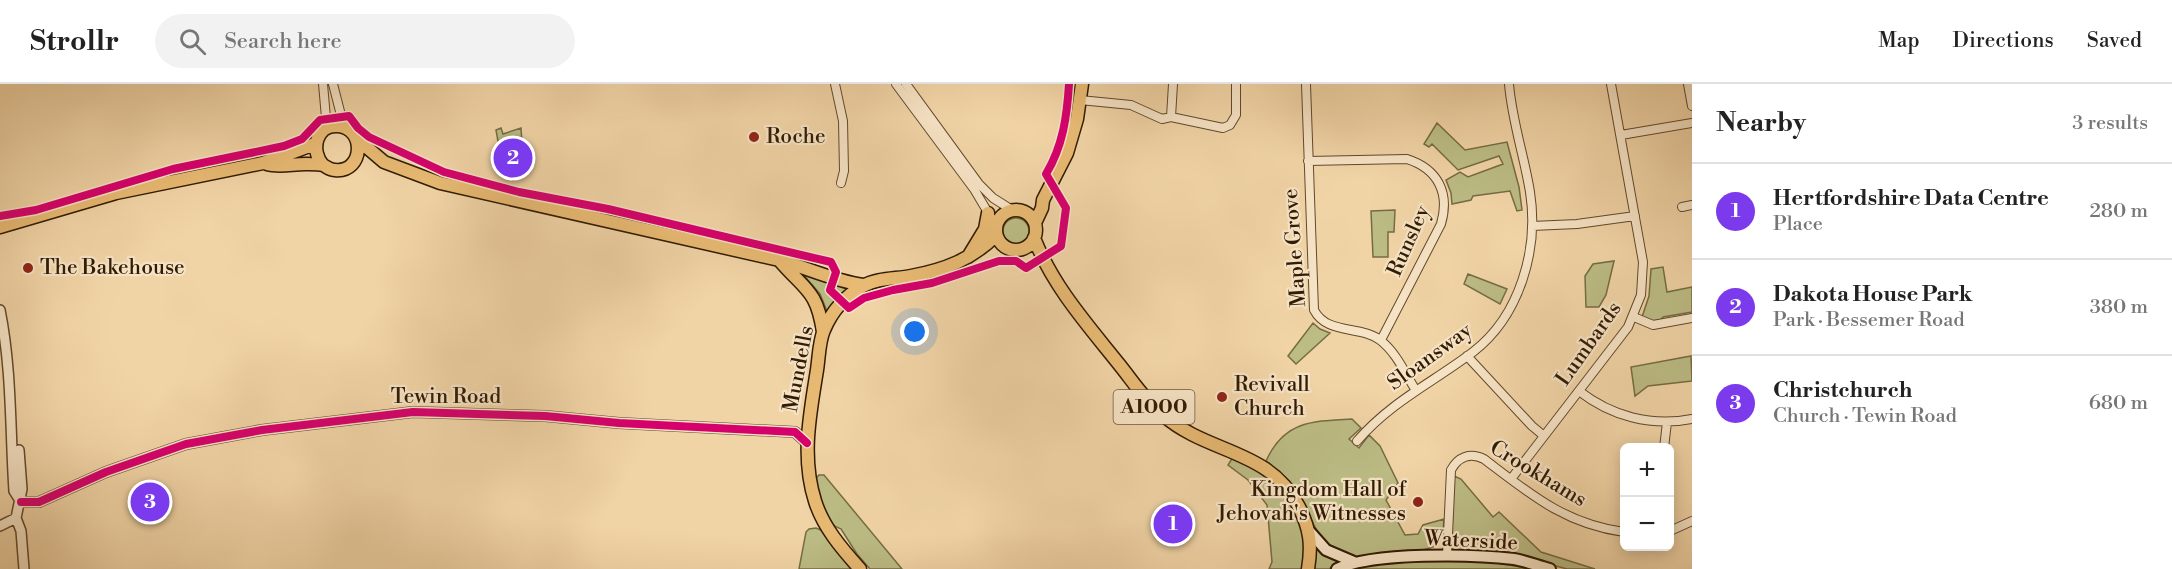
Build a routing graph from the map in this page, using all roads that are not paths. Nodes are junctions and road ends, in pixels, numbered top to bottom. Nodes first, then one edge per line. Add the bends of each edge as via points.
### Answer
1 (323, 84) edge
2 (333, 84) edge
3 (835, 84) edge
4 (896, 84) edge
5 (906, 84) edge
6 (1082, 84) edge
7 (1173, 84) edge
8 (1236, 84) edge
9 (1306, 84) edge
10 (1509, 84) edge
11 (1611, 84) edge
12 (1688, 84) edge
13 (1080, 100) junction
14 (1692, 106) edge
15 (1171, 117) junction
16 (1692, 123) edge
17 (344, 127) junction
18 (327, 129) junction
19 (1621, 135) junction
20 (357, 139) junction
21 (315, 144) junction
22 (355, 161) junction
23 (1308, 161) junction
24 (384, 162) junction
25 (262, 163) junction
26 (323, 165) junction
27 (842, 183) dead end
28 (1043, 200) junction
29 (1692, 205) edge
30 (1682, 207) dead end
31 (1016, 210) junction
32 (988, 213) junction
33 (1635, 216) junction
34 (1035, 223) junction
35 (1532, 226) junction
36 (0, 227) edge
37 (996, 231) junction
38 (1034, 238) junction
39 (968, 258) junction
40 (779, 261) junction
41 (863, 285) junction
42 (0, 310) edge
43 (1634, 317) junction
44 (1692, 318) edge
45 (823, 332) junction
46 (1381, 340) junction
47 (1467, 356) junction
48 (1415, 390) junction
49 (1579, 391) junction
50 (1692, 419) edge
51 (808, 421) junction
52 (1666, 422) junction
53 (795, 432) junction
54 (1544, 436) junction
55 (1357, 441) dead end
56 (807, 443) junction
57 (1664, 443) edge
58 (1511, 480) junction
59 (21, 501) junction
60 (16, 518) junction
61 (1692, 521) edge
62 (0, 526) edge
63 (1674, 529) edge
64 (1620, 531) edge
65 (1310, 532) junction
66 (1447, 556) junction
67 (1354, 562) junction
68 (24, 569) edge
69 (859, 569) edge
70 (1308, 569) edge
71 (1337, 569) edge
72 (1550, 569) edge

1 - 18 street
2 - 17 street
3 - 27 street via 843,121
4 - 32 street
5 - 31 street via 979,184 993,198
6 - 13 main road, A1000
7 - 15 street
8 - 15 street via 1236,115 1230,125 1223,128
9 - 23 street, Maple Grove
10 - 35 street, Sloansway via 1530,193
11 - 19 street, Lumbards
12 - 14 street
13 - 15 street via 1131,105 1162,119
13 - 28 main road, A1000 via 1067,153
16 - 19 street
17 - 18 main road
17 - 20 main road
18 - 21 main road
19 - 33 street, Lumbards
20 - 22 main road
20 - 24 main road
21 - 25 main road
21 - 26 main road via 317,158
22 - 24 main road
22 - 26 main road via 338,170
23 - 46 street, Maple Grove via 1314,309 1324,322
23 - 46 street, Runsley via 1407,159 1431,172 1443,192 1441,224
24 - 40 main road via 440,183
25 - 26 main road
25 - 36 main road via 116,193
28 - 31 main road
28 - 34 main road, A1000
29 - 30 street
31 - 34 main road via 1028,214
31 - 37 main road via 1001,215
32 - 37 street
32 - 39 main road via 985,229
33 - 35 street
33 - 43 street, Lumbards via 1644,272
34 - 38 main road, A1000
35 - 47 street, Sloansway via 1527,266 1509,310 1486,340
37 - 38 main road via 1004,247 1014,251 1030,246
37 - 39 main road, Mundells via 979,252
38 - 65 main road, A1000 via 1062,293 1156,408 1190,434 1263,466 1276,476 1290,490
39 - 41 main road, Mundells via 932,271
40 - 41 main road
40 - 45 main road via 814,297
41 - 45 main road, Mundells via 840,303
42 - 59 street via 7,342 14,491
43 - 44 street via 1653,325
43 - 49 street, Lumbards
45 - 51 main road, Mundells
46 - 48 street via 1393,352
47 - 48 street, Sloansway
47 - 54 street
48 - 55 street, Sloansway via 1381,415
49 - 52 street via 1623,416
49 - 54 street, Lumbards
50 - 52 street
51 - 53 street
51 - 56 main road, Mundells
52 - 57 street
53 - 56 street
53 - 59 street, Tewin Road via 413,412 262,430 186,444 106,472 39,502
54 - 58 street, Lumbards
56 - 69 main road, Mundells via 809,472 819,511 829,531
58 - 64 street, Crookhams via 1566,516
58 - 66 street, Crookhams via 1479,457 1464,457 1456,462 1451,470
59 - 60 street
60 - 62 street
60 - 68 street
61 - 63 street
65 - 67 main road, Waterside via 1326,550
65 - 70 main road, A1000
66 - 67 main road, Waterside
66 - 72 main road, Waterside via 1514,560
67 - 71 main road, Waterside

